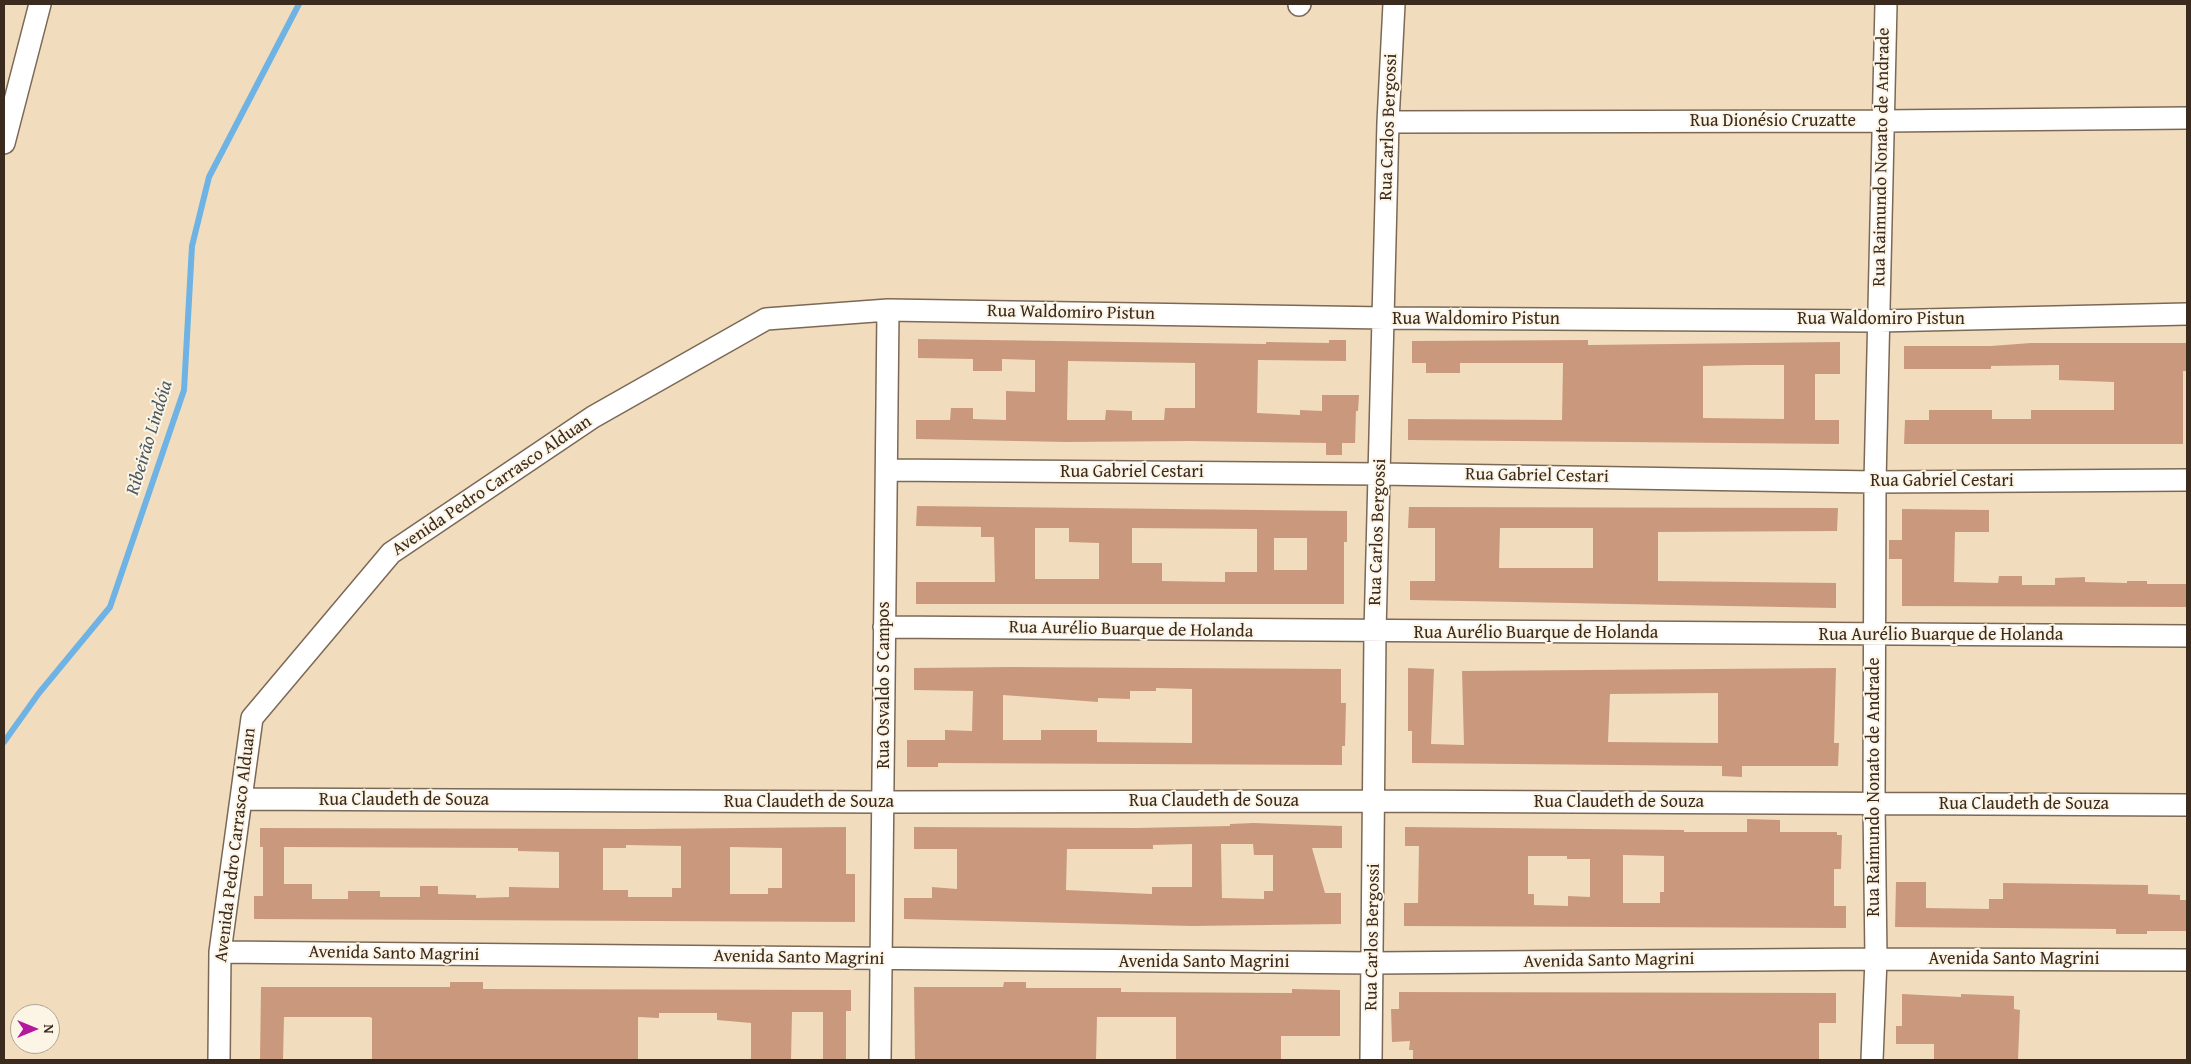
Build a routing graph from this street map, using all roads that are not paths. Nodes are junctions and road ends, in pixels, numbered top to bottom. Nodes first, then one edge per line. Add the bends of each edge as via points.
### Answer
1 (40, 4) edge
2 (1394, 4) edge
3 (1886, 4) edge
4 (2187, 118) edge
5 (1883, 121) junction
6 (1388, 122) junction
7 (4, 143) edge
8 (888, 310) junction
9 (2187, 314) edge
10 (1384, 318) junction
11 (766, 319) joint
12 (1879, 321) junction
13 (887, 470) junction
14 (1380, 474) junction
15 (2187, 480) edge
16 (1875, 482) junction
17 (884, 627) junction
18 (1375, 632) junction
19 (1874, 634) junction
20 (2187, 636) edge
21 (241, 799) junction
22 (1374, 801) junction
23 (884, 802) junction
24 (1874, 804) junction
25 (2187, 805) edge
26 (220, 952) junction
27 (882, 959) junction
28 (1876, 959) junction
29 (2187, 960) edge
30 (1372, 963) junction
31 (219, 1060) edge
32 (880, 1060) edge
33 (1371, 1060) edge
34 (1872, 1060) edge

1 - 7 street
2 - 6 street, Rua Carlos Bergossi
3 - 5 street, Rua Raimundo Nonato de Andrade
4 - 5 street, Rua Dionésio Cruzatte
5 - 6 street, Rua Dionésio Cruzatte
5 - 12 street, Rua Raimundo Nonato de Andrade
6 - 10 street, Rua Carlos Bergossi
8 - 10 street, Rua Waldomiro Pistun
8 - 11 street, Rua Waldomiro Pistun
8 - 13 street, Rua Osvaldo S Campos
9 - 12 street, Rua Waldomiro Pistun
10 - 12 street, Rua Waldomiro Pistun
10 - 14 street, Rua Carlos Bergossi
11 - 21 street, Avenida Pedro Carrasco Alduan via 593,417 391,553 252,718
12 - 16 street, Rua Raimundo Nonato de Andrade
13 - 14 street, Rua Gabriel Cestari
13 - 17 street, Rua Osvaldo S Campos
14 - 16 street, Rua Gabriel Cestari
14 - 18 street, Rua Carlos Bergossi
15 - 16 street, Rua Gabriel Cestari
16 - 19 street, Rua Raimundo Nonato de Andrade
17 - 18 street, Rua Aurélio Buarque de Holanda
17 - 23 street, Rua Osvaldo S Campos
18 - 19 street, Rua Aurélio Buarque de Holanda
18 - 22 street, Rua Carlos Bergossi
19 - 20 street, Rua Aurélio Buarque de Holanda
19 - 24 street, Rua Raimundo Nonato de Andrade
21 - 23 street, Rua Claudeth de Souza
21 - 26 street, Avenida Pedro Carrasco Alduan
22 - 23 street, Rua Claudeth de Souza
22 - 24 street, Rua Claudeth de Souza
22 - 30 street, Rua Carlos Bergossi
23 - 27 street, Rua Osvaldo S Campos
24 - 25 street, Rua Claudeth de Souza
24 - 28 street, Rua Raimundo Nonato de Andrade
26 - 27 street, Avenida Santo Magrini
26 - 31 street, Avenida Pedro Carrasco Alduan
27 - 30 street, Avenida Santo Magrini
27 - 32 street, Rua Osvaldo S Campos
28 - 29 street, Avenida Santo Magrini
28 - 30 street, Avenida Santo Magrini
28 - 34 street, Rua Raimundo Nonato de Andrade
30 - 33 street, Rua Carlos Bergossi

